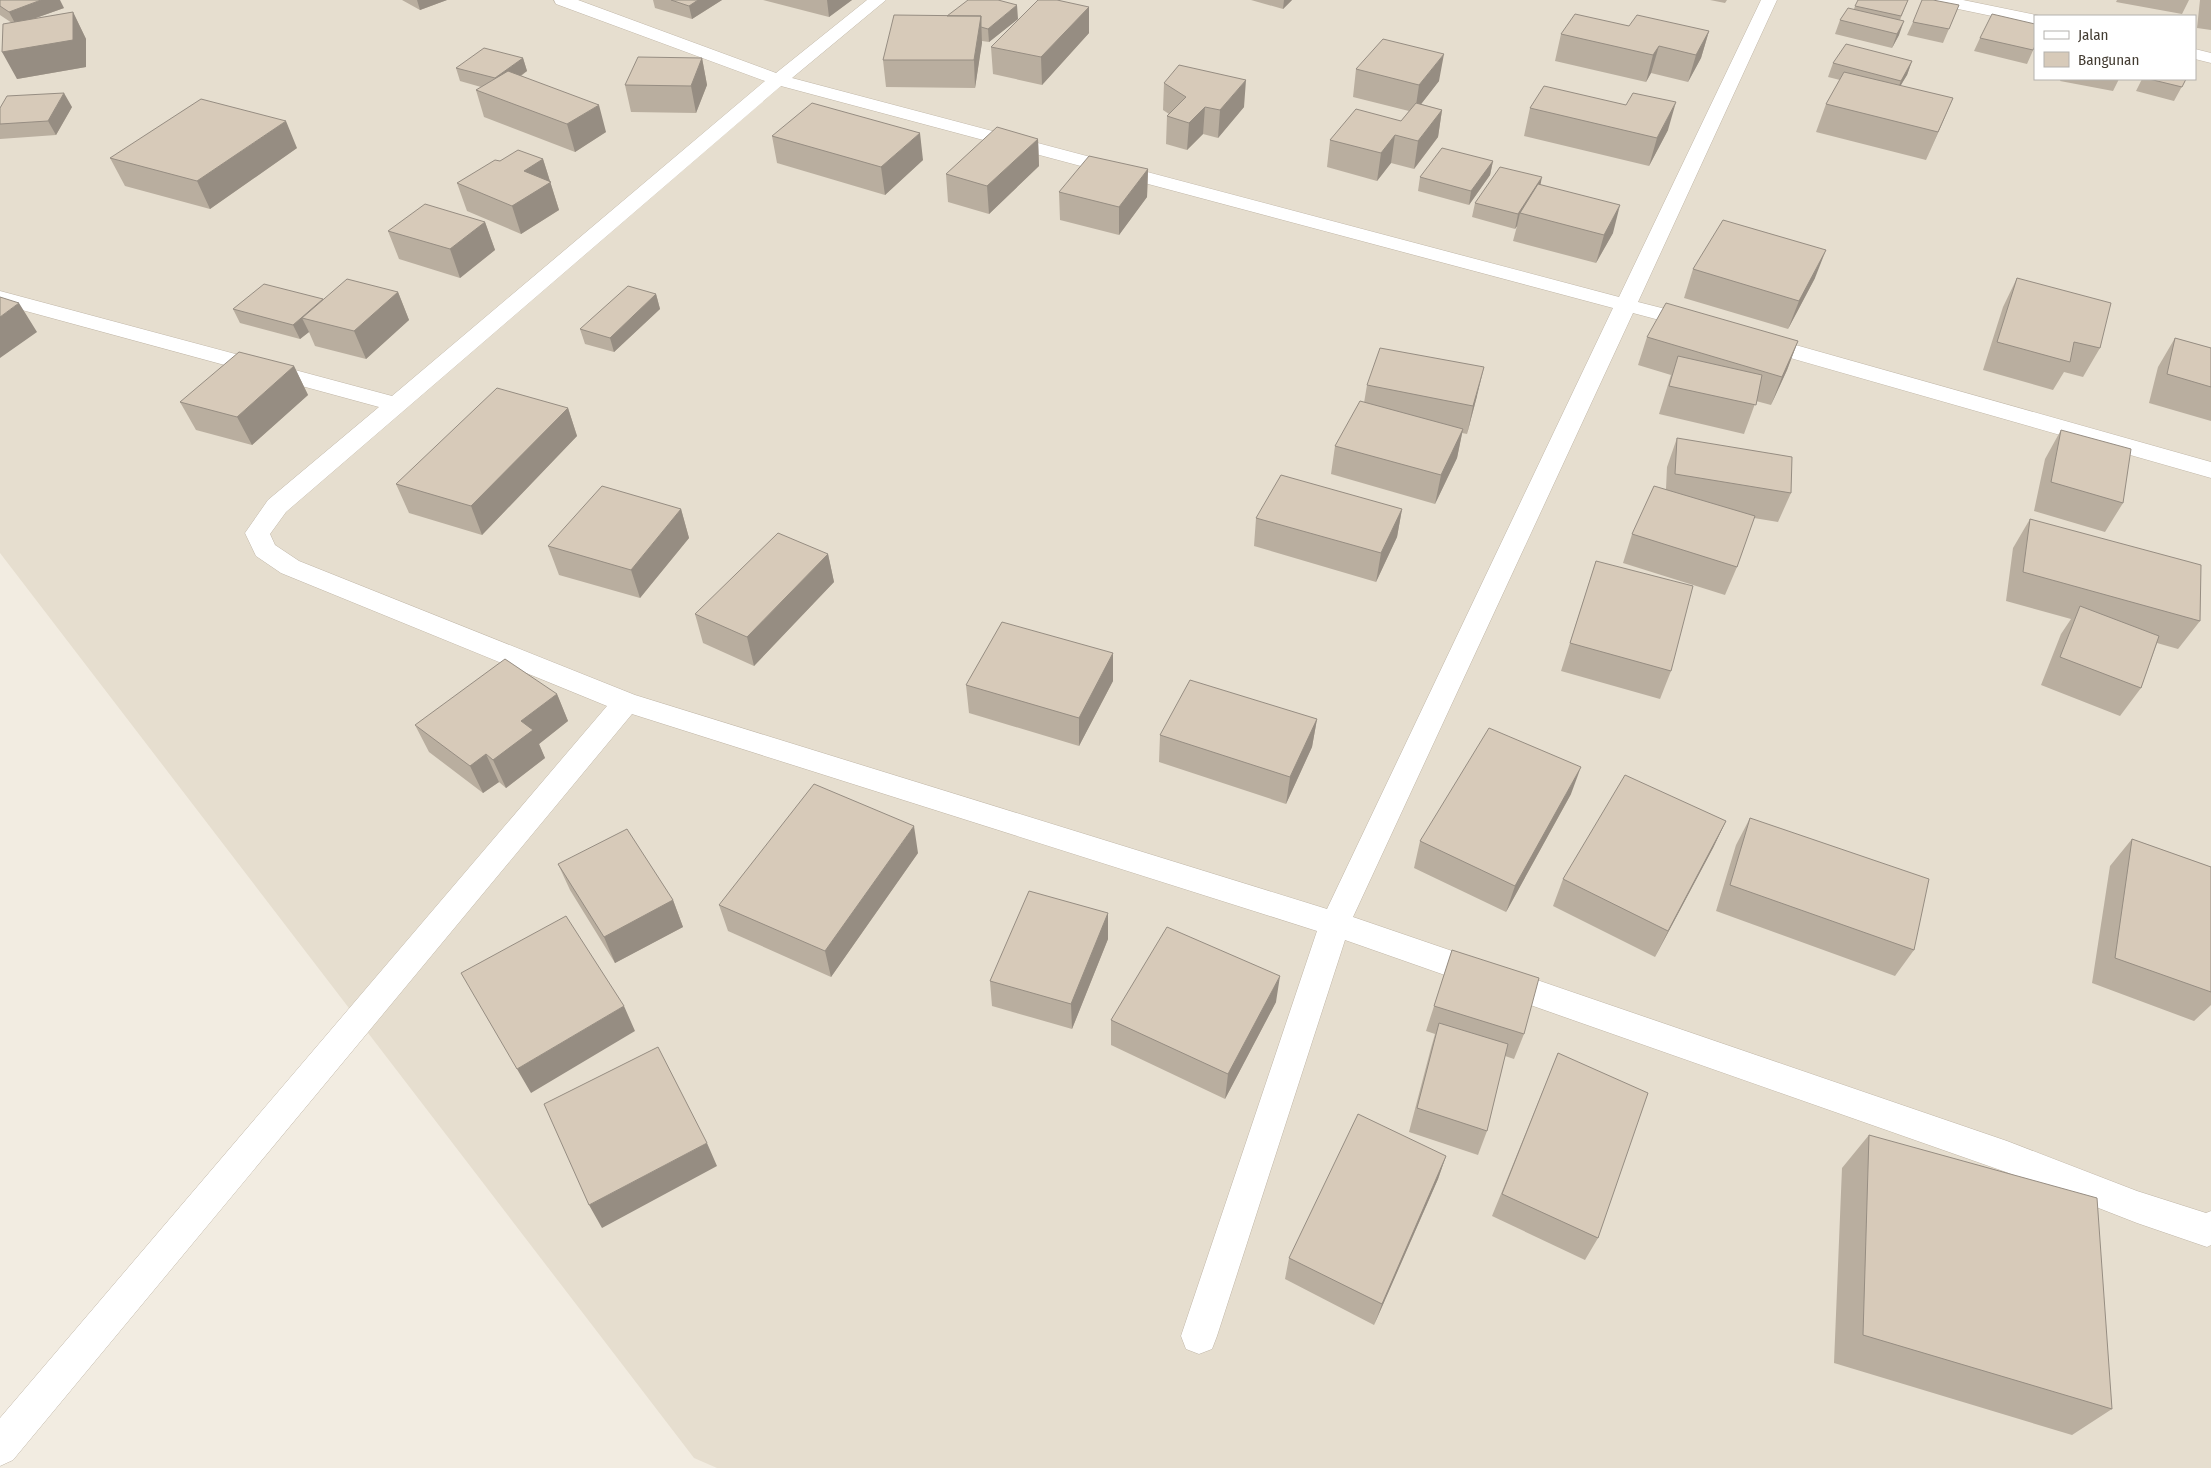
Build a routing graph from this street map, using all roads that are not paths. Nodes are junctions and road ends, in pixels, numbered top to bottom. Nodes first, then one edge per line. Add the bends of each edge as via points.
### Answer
1 (562, 0) edge
2 (878, 0) edge
3 (1769, 0) edge
4 (1939, 0) edge
5 (2034, 20) edge
6 (2196, 54) edge
7 (2211, 58) edge
8 (778, 80) junction
9 (0, 297) edge
10 (1625, 303) junction
11 (396, 404) junction
12 (2211, 470) edge
13 (626, 702) junction
14 (1335, 924) junction
15 (2211, 1228) edge
16 (1199, 1336) dead end
17 (0, 1447) edge

1 - 8 street
2 - 8 street
3 - 10 street
4 - 5 street
6 - 7 street
8 - 10 street
8 - 11 street
9 - 11 street
10 - 12 street
10 - 14 street
11 - 13 street via 277,506 257,533 265,550 290,568
13 - 14 street
13 - 17 street
14 - 15 street via 2007,1157 2137,1206 2207,1230
14 - 16 street

